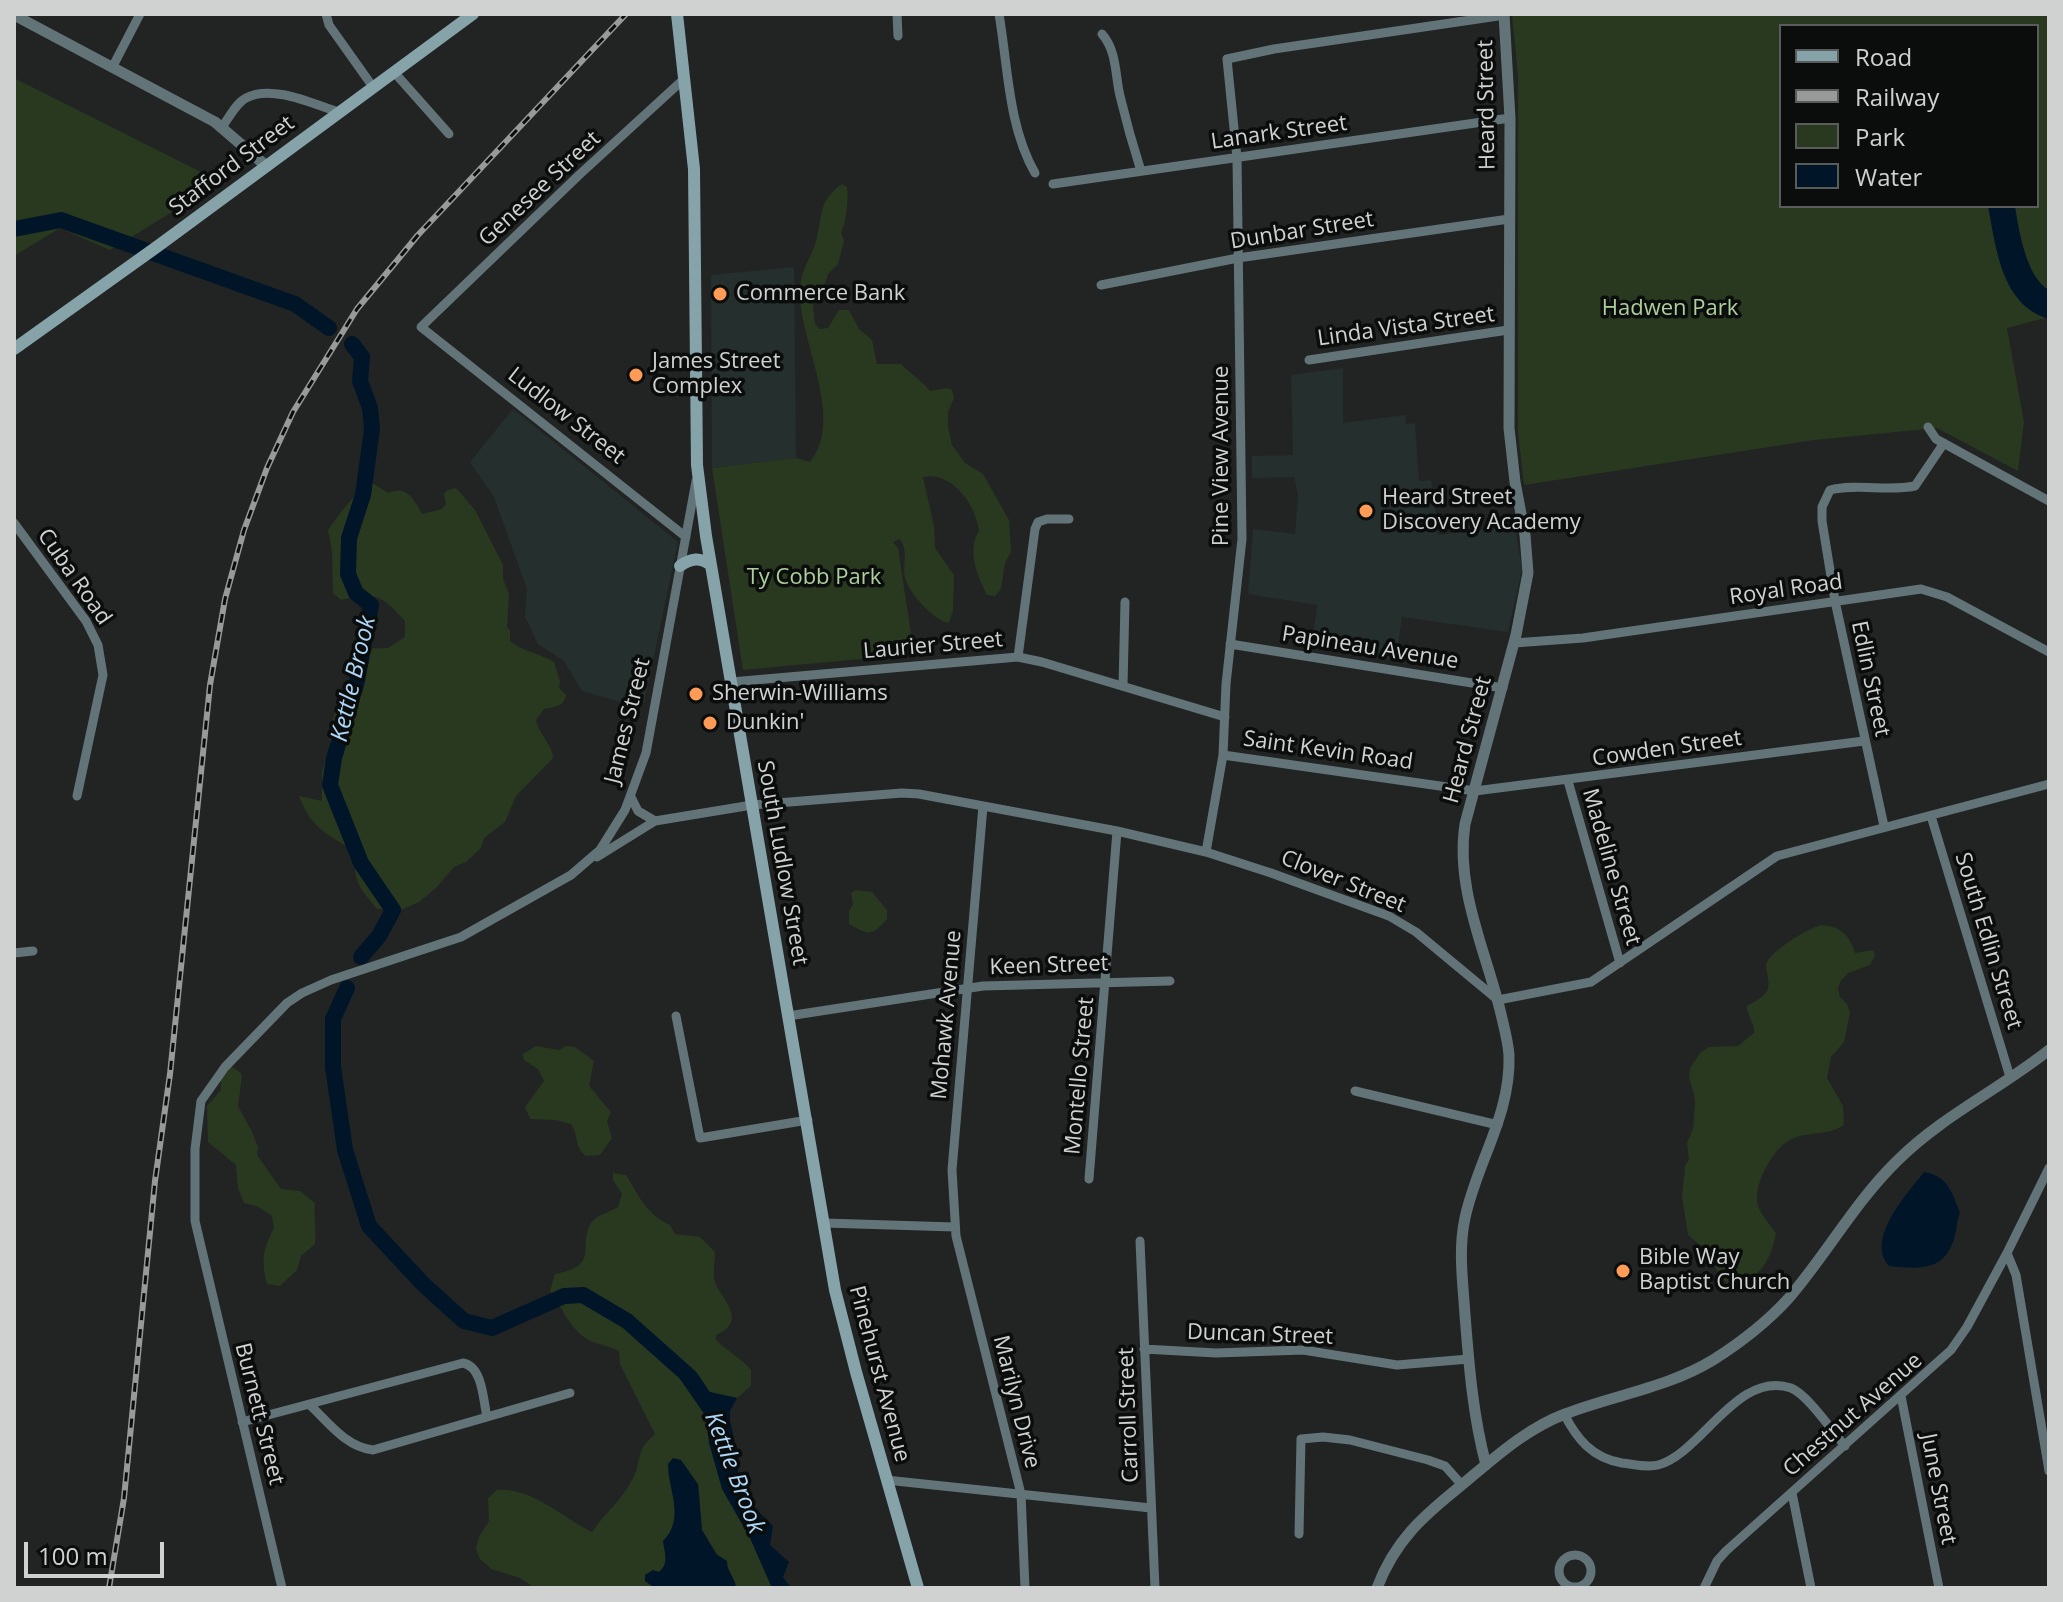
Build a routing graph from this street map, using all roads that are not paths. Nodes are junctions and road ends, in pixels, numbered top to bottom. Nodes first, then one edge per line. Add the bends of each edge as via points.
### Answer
1 (140, 14) edge
2 (326, 14) edge
3 (677, 14) edge
4 (897, 14) edge
5 (999, 14) edge
6 (469, 15) edge
7 (1504, 15) edge
8 (22, 16) edge
9 (1102, 34) dead end
10 (898, 36) dead end
11 (113, 66) junction
12 (394, 72) junction
13 (685, 78) junction
14 (373, 87) junction
15 (338, 112) junction
16 (1510, 118) junction
17 (222, 127) junction
18 (449, 134) dead end
19 (1237, 158) junction
20 (265, 165) junction
21 (1141, 171) junction
22 (1035, 173) dead end
23 (1053, 184) dead end
24 (1509, 219) junction
25 (1238, 258) junction
26 (1101, 285) dead end
27 (421, 327) joint
28 (1508, 330) junction
29 (14, 349) edge
30 (1309, 360) dead end
31 (1928, 427) dead end
32 (1944, 443) junction
33 (697, 472) junction
34 (2049, 501) edge
35 (1069, 519) dead end
36 (14, 523) edge
37 (686, 537) junction
38 (711, 565) junction
39 (680, 566) junction
40 (1835, 601) junction
41 (1125, 602) dead end
42 (1514, 643) junction
43 (1230, 644) junction
44 (2049, 652) edge
45 (1018, 657) junction
46 (731, 682) junction
47 (1123, 686) junction
48 (1503, 688) junction
49 (1225, 717) junction
50 (1864, 741) junction
51 (1223, 755) junction
52 (1568, 781) junction
53 (2049, 784) edge
54 (1475, 791) junction
55 (77, 796) dead end
56 (631, 797) junction
57 (752, 805) junction
58 (983, 806) junction
59 (1931, 816) junction
60 (655, 821) junction
61 (1884, 826) junction
62 (1117, 831) junction
63 (1206, 852) junction
64 (584, 866) junction
65 (33, 951) dead end
66 (14, 953) edge
67 (1620, 963) junction
68 (1170, 981) dead end
69 (1105, 983) junction
70 (967, 988) junction
71 (1498, 1000) junction
72 (676, 1016) dead end
73 (788, 1016) junction
74 (2049, 1050) edge
75 (2010, 1077) junction
76 (1355, 1091) dead end
77 (808, 1120) junction
78 (1498, 1125) junction
79 (815, 1168) joint
80 (2049, 1168) edge
81 (1089, 1179) dead end
82 (824, 1223) junction
83 (955, 1227) junction
84 (1140, 1241) dead end
85 (200, 1249) joint
86 (2007, 1253) junction
87 (1144, 1349) junction
88 (1469, 1359) junction
89 (570, 1393) dead end
90 (1901, 1396) junction
91 (310, 1405) junction
92 (1564, 1414) junction
93 (487, 1417) junction
94 (242, 1422) junction
95 (1845, 1446) junction
96 (1486, 1465) junction
97 (2049, 1471) edge
98 (886, 1480) junction
99 (1462, 1485) junction
100 (1792, 1493) junction
101 (1021, 1494) junction
102 (1151, 1508) junction
103 (1299, 1534) dead end
104 (282, 1588) edge
105 (918, 1588) edge
106 (1025, 1588) edge
107 (1155, 1588) edge
108 (1377, 1588) edge
109 (1704, 1588) edge
110 (1811, 1588) edge
111 (1939, 1588) edge

1 - 11 street
2 - 14 street
3 - 13 main road, James Street
4 - 10 street
5 - 22 street via 1013,108
6 - 12 main road, Stafford Street
7 - 16 street, Heard Street
7 - 19 street, Pine View Avenue via 1227,59
8 - 11 street
9 - 21 street via 1113,55
11 - 17 street
12 - 14 main road, Stafford Street
12 - 18 street
13 - 27 street, Genesee Street
13 - 33 main road, James Street via 694,169
14 - 15 main road, Stafford Street
15 - 17 street via 300,99 257,95 239,104
15 - 20 main road, Stafford Street
16 - 19 street, Lanark Street
16 - 24 street, Heard Street
17 - 20 street
19 - 21 street, Lanark Street
19 - 25 street, Pine View Avenue
20 - 29 main road, Stafford Street
21 - 23 street, Lanark Street
24 - 25 street, Dunbar Street
24 - 28 street, Heard Street
25 - 26 street, Dunbar Street
25 - 43 street, Pine View Avenue via 1242,539
27 - 37 street, Ludlow Street
28 - 30 street, Linda Vista Street
28 - 42 street, Heard Street via 1509,428 1528,573
31 - 32 street
32 - 34 street
32 - 40 street, Edlin Street via 1915,486 1843,487 1829,493 1822,521
33 - 37 street, James Street
33 - 38 main road, South Ludlow Street
35 - 45 street via 1047,519 1035,529
36 - 55 street, Cuba Road via 98,645 103,675
37 - 39 street, James Street
38 - 39 main road via 693,559
38 - 46 main road, South Ludlow Street
39 - 56 street, James Street via 651,729
40 - 42 street, Royal Road
40 - 44 street, Royal Road via 1921,589 1947,597
40 - 50 street, Edlin Street
41 - 47 street
42 - 48 street, Heard Street
43 - 48 street, Papineau Avenue
43 - 49 street, Pine View Avenue
45 - 46 street, Laurier Street
45 - 47 street, Laurier Street
46 - 57 main road, South Ludlow Street
47 - 49 street, Laurier Street
48 - 54 street, Heard Street
49 - 51 street, Pine View Avenue
50 - 52 street, Cowden Street
50 - 61 street, Edlin Street
51 - 54 street, Saint Kevin Road
51 - 63 street, Pine View Avenue
52 - 54 street, Cowden Street
52 - 67 street, Madeline Street
53 - 59 street
54 - 71 street, Heard Street via 1465,824 1462,865
56 - 60 street via 638,811
56 - 64 street, James Street via 605,844
57 - 58 street, Clover Street via 902,793
57 - 60 street, Clover Street
57 - 73 main road, South Ludlow Street
58 - 62 street, Clover Street
58 - 70 street, Mohawk Avenue
59 - 61 street
59 - 75 street, South Edlin Street
60 - 64 street, Clover Street
61 - 67 street via 1764,862
62 - 63 street, Clover Street
62 - 69 street, Montello Street
63 - 71 street, Clover Street via 1389,916
64 - 85 street, James Street via 461,937 331,980 287,1003 225,1067 201,1101 194,1206
65 - 66 street
67 - 71 street via 1591,982
68 - 69 street, Keen Street
69 - 70 street, Keen Street
69 - 81 street, Montello Street
70 - 73 street, Keen Street
70 - 83 street, Mohawk Avenue via 952,1170
71 - 78 street, Heard Street via 1509,1077
72 - 77 street via 700,1138
73 - 77 main road, South Ludlow Street
74 - 75 street
75 - 92 street via 1899,1159 1786,1301 1743,1340 1681,1376
76 - 78 street
77 - 79 main road, South Ludlow Street
78 - 88 street, Heard Street via 1463,1235
79 - 82 main road, Pinehurst Avenue
80 - 86 street, Chestnut Avenue
82 - 83 street
82 - 98 main road, Pinehurst Avenue via 846,1335
83 - 101 street, Marilyn Drive
84 - 87 street, Carroll Street
85 - 94 street, Burnett Street
86 - 90 street, Chestnut Avenue via 1951,1350
86 - 97 street via 2016,1275
87 - 88 street, Duncan Street via 1313,1351 1397,1365
87 - 102 street, Carroll Street
88 - 96 street, Heard Street
89 - 93 street
90 - 95 street, Chestnut Avenue
90 - 111 street, June Street
91 - 93 street via 348,1441 367,1450
91 - 93 street via 467,1363 477,1371
91 - 94 street
92 - 95 street via 1575,1434 1597,1454 1655,1466 1675,1457 1744,1397 1785,1387 1799,1393
92 - 96 street
94 - 104 street, Burnett Street
95 - 100 street, Chestnut Avenue
96 - 99 street
98 - 101 street
98 - 105 main road, Pinehurst Avenue
99 - 103 street via 1445,1466 1428,1460 1350,1440 1301,1439
99 - 108 street via 1410,1532
100 - 109 street, Chestnut Avenue via 1726,1551
100 - 110 street
101 - 102 street
101 - 106 street, Marilyn Drive
102 - 107 street, Carroll Street

